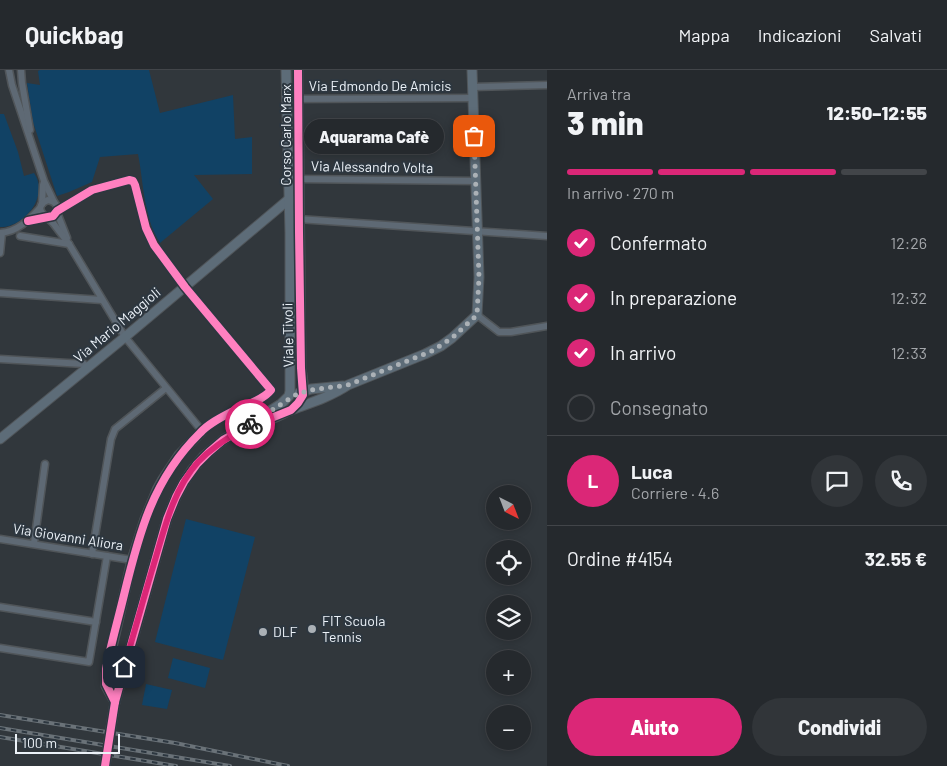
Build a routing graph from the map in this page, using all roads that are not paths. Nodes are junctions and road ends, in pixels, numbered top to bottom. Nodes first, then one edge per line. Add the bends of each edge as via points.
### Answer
1 (9, 70) edge
2 (14, 70) edge
3 (28, 70) edge
4 (286, 70) edge
5 (298, 70) edge
6 (472, 70) edge
7 (20, 72) edge
8 (547, 85) edge
9 (473, 87) junction
10 (473, 98) junction
11 (287, 99) junction
12 (299, 99) junction
13 (35, 153) junction
14 (299, 179) junction
15 (44, 181) junction
16 (476, 181) junction
17 (299, 199) junction
18 (288, 200) junction
19 (54, 202) junction
20 (70, 202) junction
21 (41, 206) junction
22 (57, 211) junction
23 (46, 217) junction
24 (289, 218) junction
25 (299, 219) junction
26 (28, 221) junction
27 (478, 231) junction
28 (1, 233) edge
29 (20, 236) dead end
30 (547, 236) edge
31 (69, 244) junction
32 (0, 252) edge
33 (185, 287) junction
34 (0, 293) edge
35 (102, 300) junction
36 (477, 315) junction
37 (547, 326) edge
38 (125, 337) junction
39 (0, 358) edge
40 (87, 368) junction
41 (301, 368) junction
42 (348, 385) junction
43 (166, 388) junction
44 (322, 389) junction
45 (303, 391) junction
46 (284, 402) junction
47 (290, 410) junction
48 (202, 431) junction
49 (239, 431) junction
50 (0, 438) edge
51 (45, 464) dead end
52 (0, 538) edge
53 (34, 543) junction
54 (92, 554) junction
55 (107, 556) junction
56 (132, 560) junction
57 (0, 607) edge
58 (96, 622) junction
59 (0, 648) edge
60 (115, 702) junction
61 (105, 766) edge

1 - 13 street
2 - 7 street
3 - 7 street
4 - 11 street, Corso Carlo Marx
5 - 12 street, Corso Carlo Marx
6 - 9 street
7 - 13 street
8 - 9 street
9 - 10 street
10 - 12 street, Via Edmondo De Amicis
10 - 16 street
11 - 12 street, Via Edmondo De Amicis
11 - 18 street, Corso Carlo Marx
12 - 14 street, Corso Carlo Marx
13 - 15 street
14 - 16 street, Via Alessandro Volta
14 - 17 street, Corso Carlo Marx
15 - 19 street
15 - 21 street
16 - 27 street
17 - 18 street
17 - 25 street, Viale Tivoli
18 - 24 street, Viale Tivoli
18 - 33 street, Via Mario Maggioli
19 - 20 street
19 - 21 street via 46,201
19 - 22 street
20 - 22 street
20 - 33 street via 92,190 132,181 146,228
21 - 23 street
21 - 26 street
22 - 23 street via 54,216
22 - 31 street
23 - 26 street
23 - 31 street
24 - 25 street
24 - 46 street, Viale Tivoli via 290,387
25 - 27 street
25 - 41 street, Viale Tivoli
26 - 28 street
27 - 30 street
27 - 36 street
28 - 32 street
29 - 31 street
31 - 35 street
33 - 38 street, Via Mario Maggioli
33 - 48 street via 271,390
34 - 35 street
35 - 38 street
36 - 37 street via 499,332
36 - 42 street via 441,346
38 - 40 street, Via Mario Maggioli
38 - 43 street
39 - 40 street via 84,364
40 - 50 street, Via Mario Maggioli
41 - 44 street via 307,385
41 - 45 street, Viale Tivoli
42 - 44 street
42 - 47 street
43 - 48 street
43 - 54 street via 116,430 111,438
44 - 45 street
45 - 46 street
45 - 47 street via 300,401
46 - 49 street
47 - 49 street
48 - 56 street via 163,478
49 - 60 street via 203,457 176,497
51 - 53 street
52 - 53 street, Via Giovanni Aliora
53 - 54 street, Via Giovanni Aliora
54 - 55 street, Via Giovanni Aliora
55 - 56 street, Via Giovanni Aliora
55 - 58 street
56 - 60 street via 106,674 106,686
57 - 58 street
58 - 59 street via 89,662
60 - 61 street, bridge

